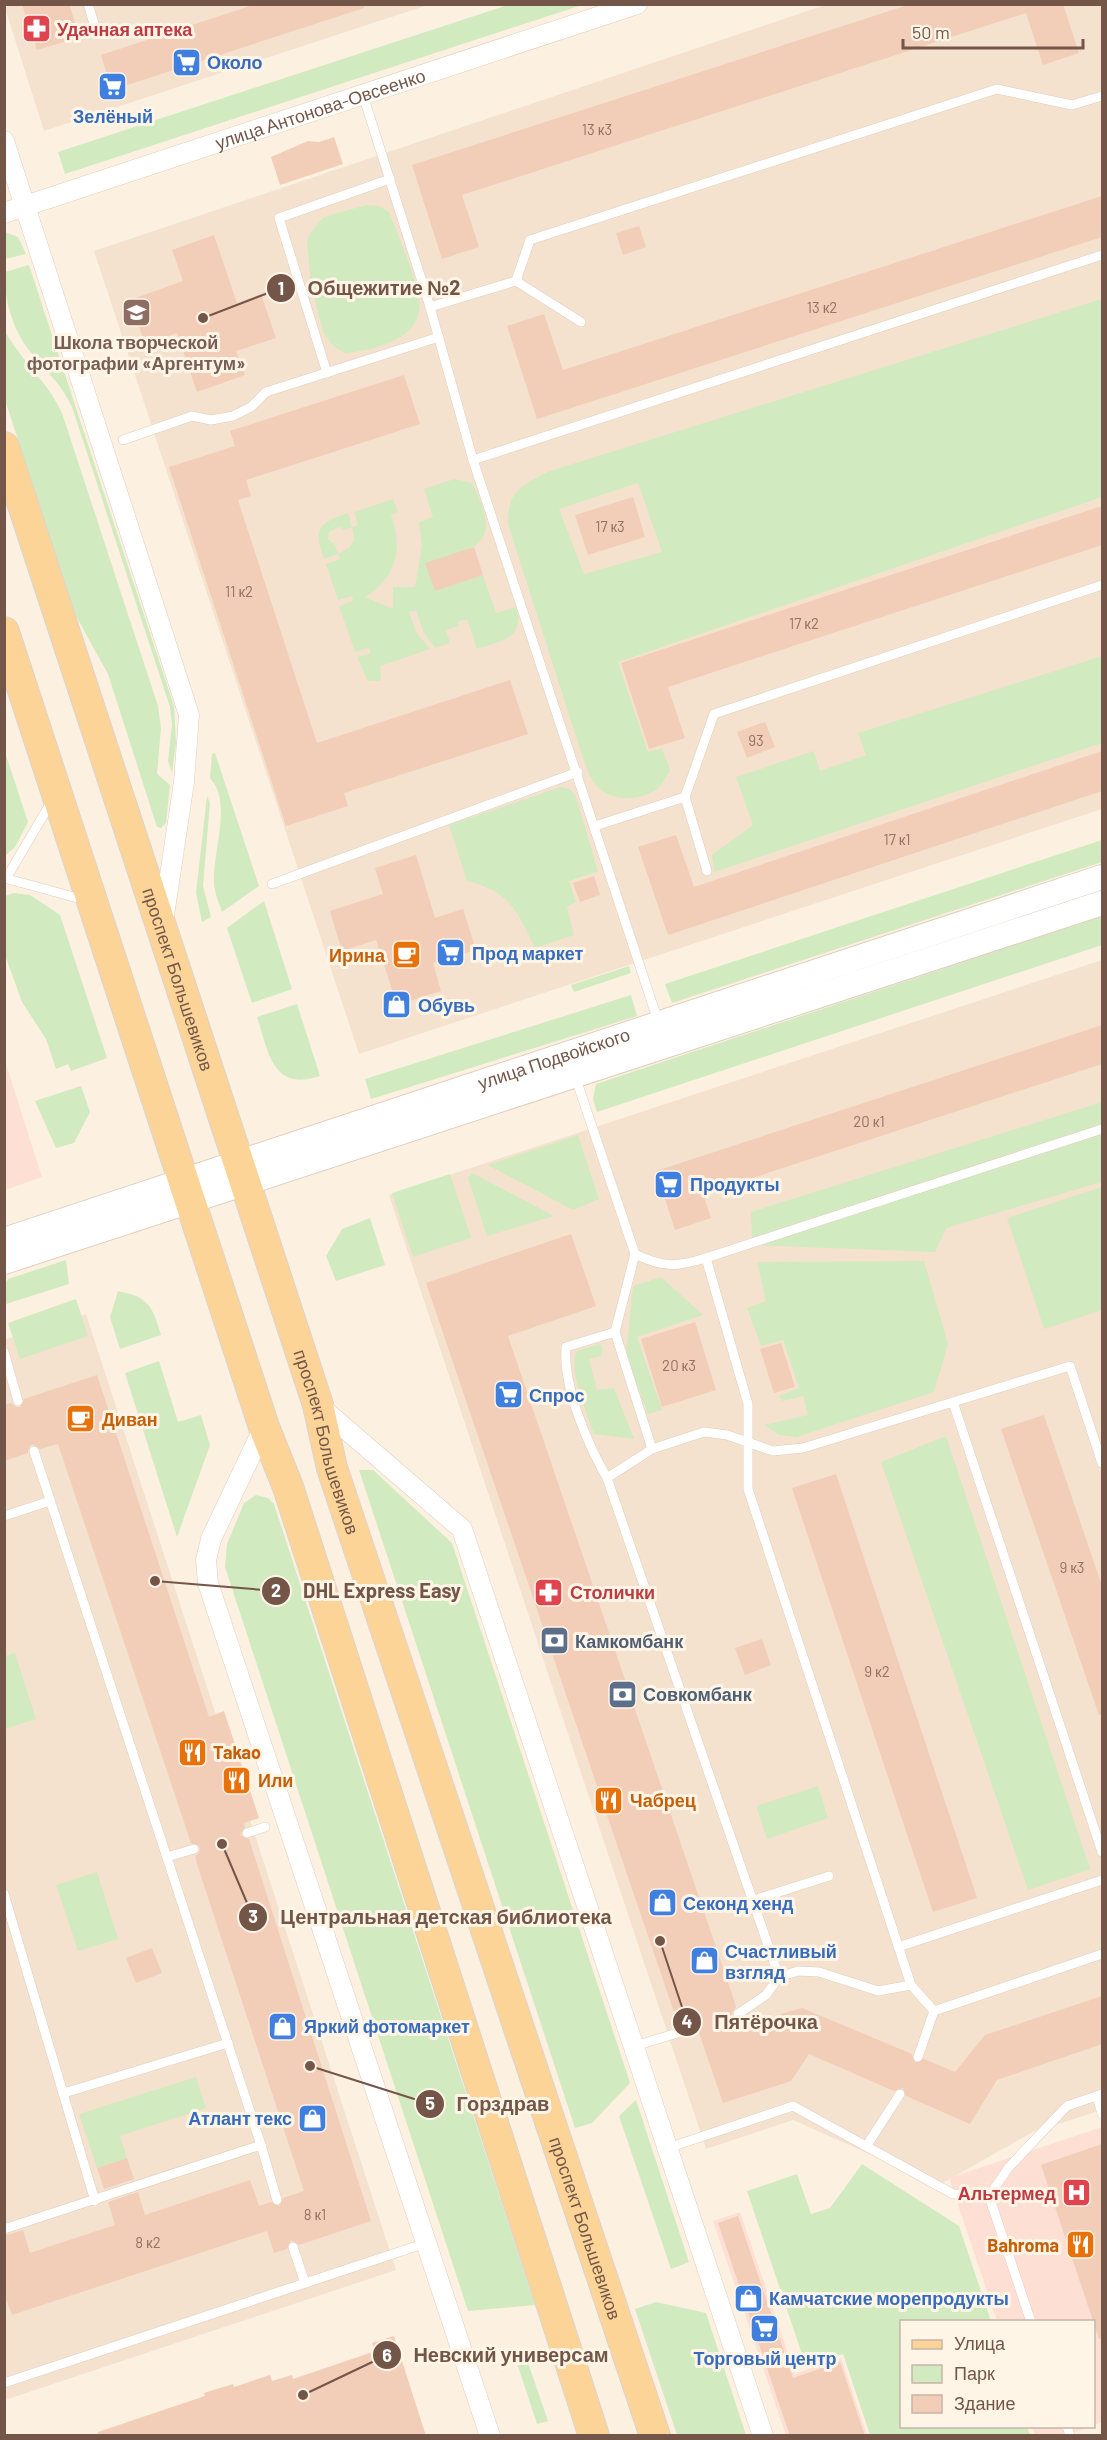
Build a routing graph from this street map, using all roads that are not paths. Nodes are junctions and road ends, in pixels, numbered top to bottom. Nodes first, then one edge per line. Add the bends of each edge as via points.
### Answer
1 (88, 4) edge
2 (637, 4) edge
3 (96, 30) dead end
4 (363, 95) junction
5 (1102, 96) edge
6 (4, 141) edge
7 (390, 179) junction
8 (25, 206) junction
9 (4, 213) edge
10 (1102, 255) edge
11 (516, 282) junction
12 (430, 307) junction
13 (581, 322) dead end
14 (439, 337) junction
15 (327, 373) junction
16 (123, 440) dead end
17 (4, 447) edge
18 (473, 460) junction
19 (1102, 585) edge
20 (4, 632) edge
21 (578, 772) junction
22 (57, 792) junction
23 (685, 797) junction
24 (595, 826) junction
25 (707, 871) dead end
26 (1102, 877) edge
27 (6, 878) edge
28 (272, 884) dead end
29 (93, 903) junction
30 (1102, 903) edge
31 (162, 928) junction
32 (662, 1035) junction
33 (571, 1065) junction
34 (1102, 1129) edge
35 (242, 1173) junction
36 (187, 1192) junction
37 (4, 1240) edge
38 (635, 1254) junction
39 (706, 1258) junction
40 (4, 1262) edge
41 (615, 1332) junction
42 (4, 1352) edge
43 (18, 1401) dead end
44 (953, 1402) junction
45 (318, 1405) junction
46 (264, 1427) junction
47 (748, 1444) junction
48 (652, 1449) junction
49 (34, 1451) dead end
50 (1102, 1463) edge
51 (608, 1478) junction
52 (50, 1501) junction
53 (4, 1516) edge
54 (266, 1827) dead end
55 (247, 1833) dead end
56 (194, 1849) dead end
57 (1102, 1852) edge
58 (167, 1857) junction
59 (829, 1876) dead end
60 (1102, 1880) edge
61 (4, 1894) edge
62 (751, 1901) junction
63 (898, 1947) junction
64 (1102, 1954) edge
65 (779, 1977) junction
66 (911, 1984) junction
67 (934, 2011) junction
68 (738, 2014) dead end
69 (697, 2027) dead end
70 (228, 2043) junction
71 (635, 2046) junction
72 (918, 2056) dead end
73 (64, 2093) junction
74 (900, 2094) dead end
75 (1100, 2095) edge
76 (1102, 2114) edge
77 (261, 2145) junction
78 (867, 2145) junction
79 (668, 2148) junction
80 (989, 2196) junction
81 (277, 2200) dead end
82 (95, 2201) junction
83 (4, 2229) edge
84 (428, 2242) junction
85 (293, 2247) dead end
86 (305, 2283) junction
87 (1030, 2320) edge
88 (4, 2383) edge
89 (490, 2436) edge
90 (594, 2436) edge
91 (654, 2436) edge
92 (763, 2436) edge

1 - 3 lane
2 - 4 street, улица Антонова-Овсеенко
4 - 7 lane
4 - 8 street, улица Антонова-Овсеенко
5 - 11 lane via 1072,105 997,89 530,240
6 - 8 street
7 - 12 lane
7 - 15 lane via 279,218
8 - 9 street, улица Антонова-Овсеенко
8 - 31 street via 189,715 184,782
10 - 18 lane
11 - 12 lane
11 - 13 lane
12 - 14 lane
14 - 15 lane
14 - 18 lane
15 - 16 lane via 266,392 251,407 233,416 211,420 192,416
17 - 31 main road, проспект Большевиков
18 - 21 lane
19 - 23 lane via 714,714
20 - 22 main road
21 - 24 lane
21 - 28 lane
22 - 27 lane
22 - 29 main road
23 - 24 lane
23 - 25 lane
24 - 32 lane
26 - 32 street, улица Подвойского
27 - 29 lane
29 - 36 main road
30 - 32 street, улица Подвойского
31 - 35 main road, проспект Большевиков
32 - 33 street, улица Подвойского
33 - 35 street, улица Подвойского
33 - 38 lane
34 - 39 lane
35 - 36 street, улица Подвойского
35 - 45 main road, проспект Большевиков
36 - 37 street, улица Подвойского
36 - 40 street, улица Подвойского
36 - 46 main road
38 - 39 lane via 655,1264 677,1266
38 - 41 lane
39 - 47 lane via 748,1404
41 - 48 lane
41 - 51 lane via 566,1347 565,1367 591,1450
42 - 43 lane
44 - 47 lane via 803,1448 773,1451
44 - 50 lane via 1070,1366
44 - 57 lane
45 - 71 street via 462,1529
45 - 91 main road, проспект Большевиков via 332,1468
46 - 84 street via 211,1539 206,1560 208,1582
46 - 90 main road via 291,1498
47 - 48 lane via 727,1435 704,1432
47 - 63 lane via 748,1489
48 - 51 lane
49 - 52 lane
51 - 62 lane
52 - 53 lane
52 - 58 lane
54 - 55 lane
56 - 58 lane
58 - 70 lane
59 - 62 lane
60 - 63 lane
61 - 73 lane
62 - 65 lane
63 - 66 lane
64 - 67 lane
65 - 66 lane via 798,1971 819,1972 878,1991
65 - 68 lane via 766,1995
66 - 67 lane
67 - 72 lane
69 - 71 lane
70 - 73 lane
70 - 77 lane
71 - 79 street
73 - 82 lane
74 - 78 lane
75 - 76 lane
75 - 80 lane via 1067,2106 1016,2158
77 - 81 lane
77 - 82 lane
78 - 79 lane via 793,2106
78 - 80 lane via 954,2193
79 - 92 street
80 - 87 lane
82 - 83 lane
84 - 86 lane
84 - 89 street
85 - 86 lane
86 - 88 lane

